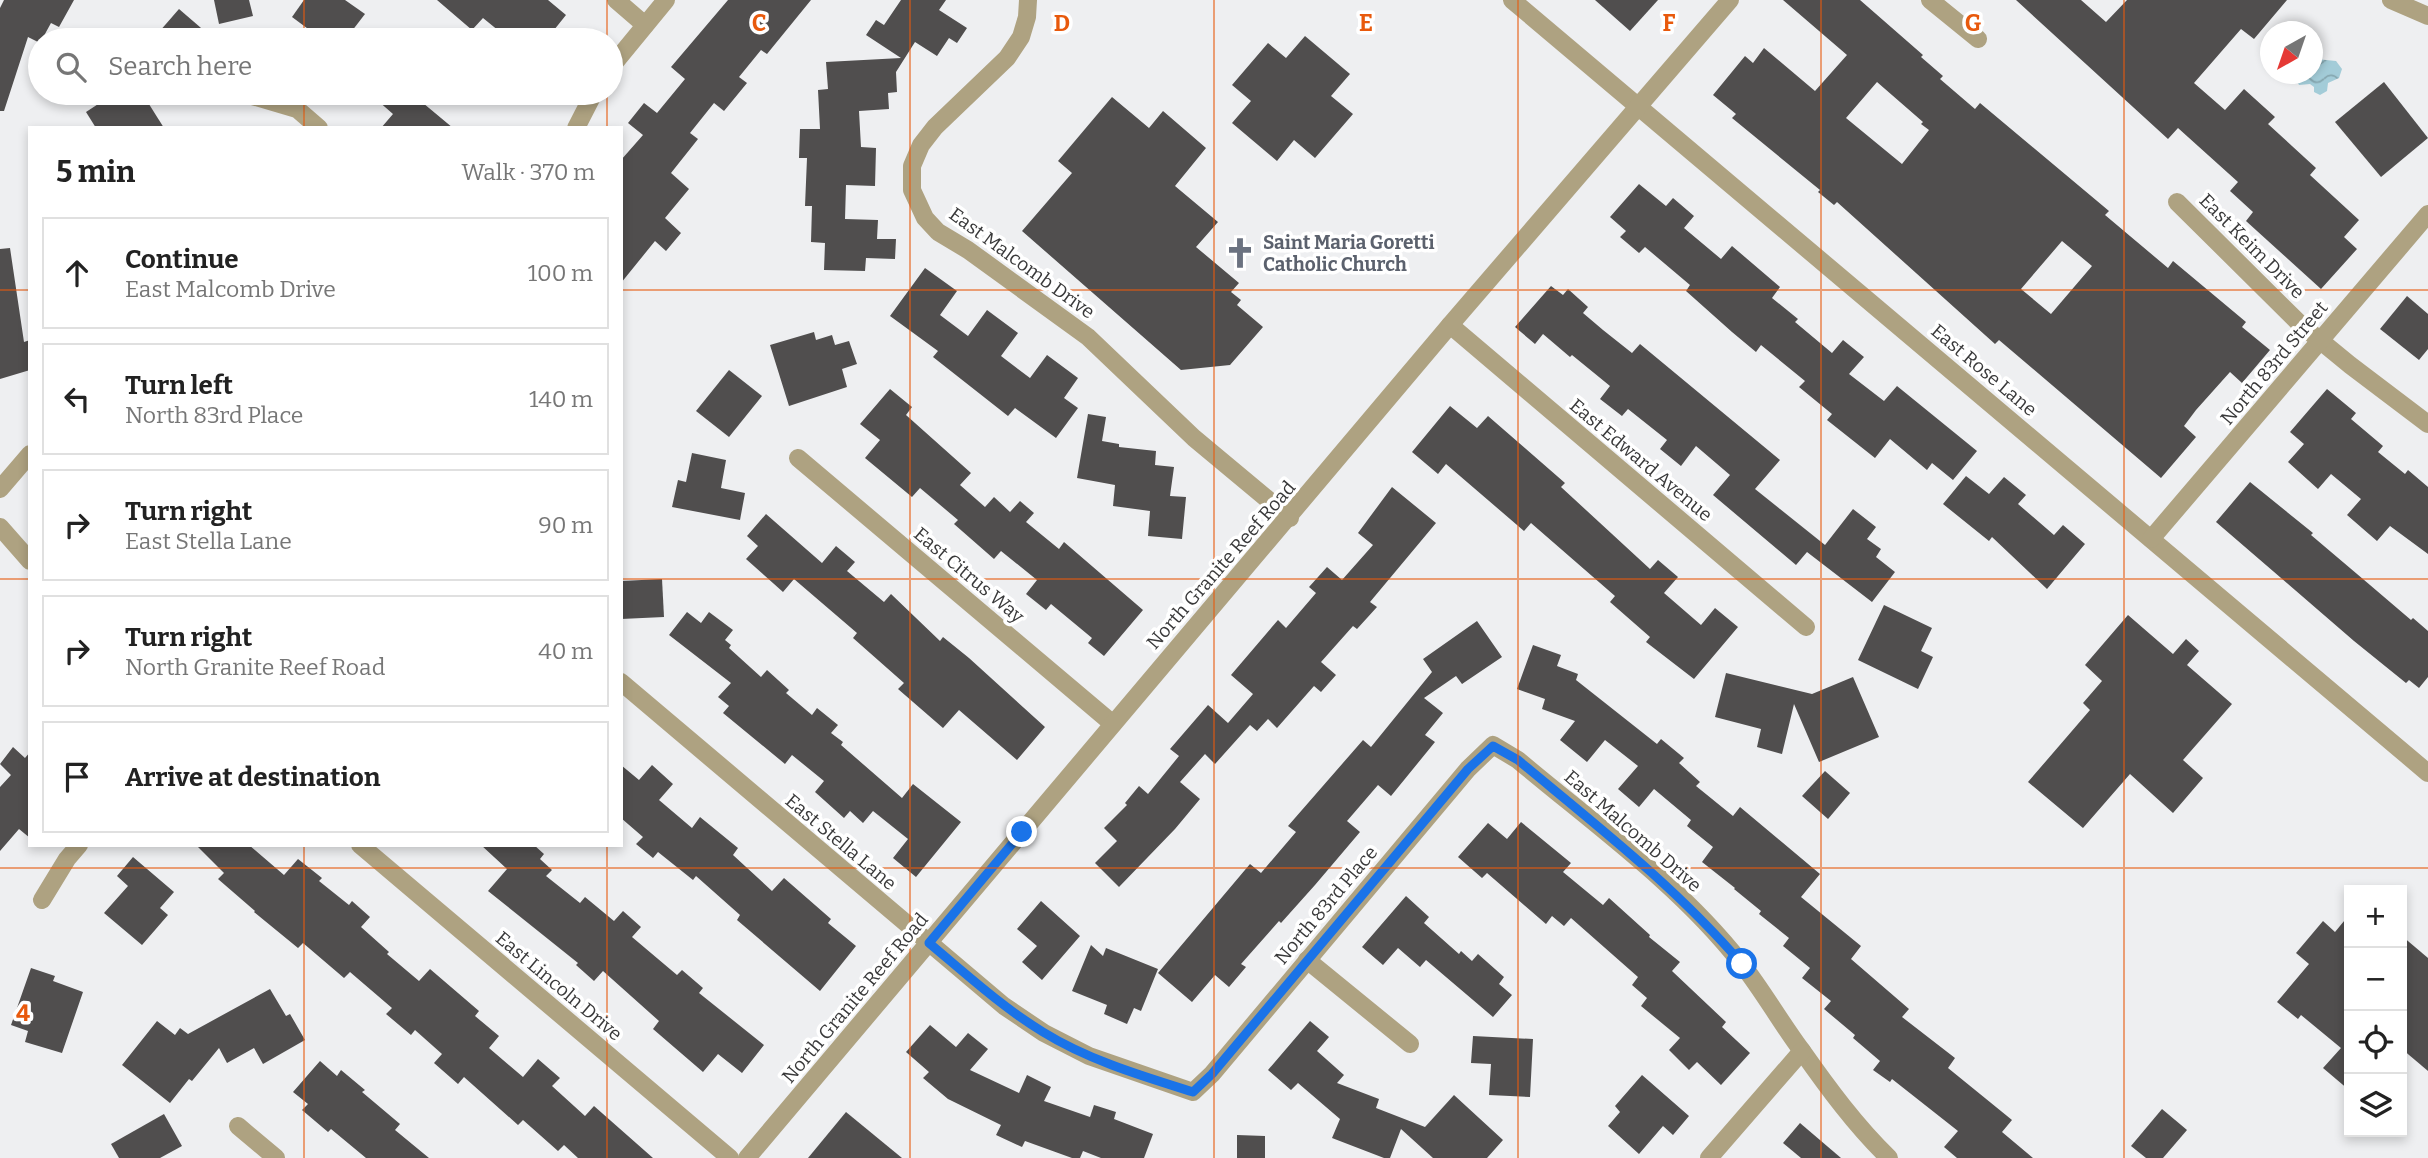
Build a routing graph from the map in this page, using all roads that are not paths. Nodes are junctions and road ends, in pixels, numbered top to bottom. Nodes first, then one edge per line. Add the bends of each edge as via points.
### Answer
1 (616, 0) edge
2 (666, 0) edge
3 (1028, 0) edge
4 (1512, 0) edge
5 (1730, 0) edge
6 (1930, 0) edge
7 (2391, 0) edge
8 (2428, 16) edge
9 (645, 25) junction
10 (1978, 39) dead end
11 (623, 52) edge
12 (283, 105) edge
13 (588, 105) edge
14 (1639, 107) junction
15 (317, 126) edge
16 (577, 126) edge
17 (2177, 202) dead end
18 (2428, 214) edge
19 (1450, 325) junction
20 (2321, 341) junction
21 (2428, 424) edge
22 (28, 456) edge
23 (798, 458) dead end
24 (0, 489) edge
25 (1290, 518) junction
26 (0, 527) edge
27 (2151, 539) junction
28 (28, 559) edge
29 (1805, 627) dead end
30 (623, 684) edge
31 (1113, 724) junction
32 (1493, 746) joint
33 (2428, 773) edge
34 (77, 847) edge
35 (362, 847) edge
36 (42, 900) dead end
37 (929, 943) junction
38 (1307, 960) junction
39 (1410, 1044) dead end
40 (1802, 1051) junction
41 (1193, 1092) joint
42 (238, 1126) dead end
43 (276, 1158) edge
44 (730, 1158) edge
45 (747, 1158) edge
46 (1709, 1158) edge
47 (1889, 1158) edge

1 - 9 street
2 - 9 street
3 - 25 street, East Malcomb Drive via 1021,37 1007,58 921,145 912,166 912,190 925,218 938,232 1088,337 1194,439
4 - 14 street, East Rose Lane
5 - 14 street, North Granite Reef Road
6 - 10 street
7 - 8 street
9 - 11 street
12 - 15 street via 297,109
13 - 16 street
14 - 19 street, North Granite Reef Road
14 - 27 street, East Rose Lane
17 - 20 street, East Keim Drive
18 - 20 street, North 83rd Street
19 - 25 street, North Granite Reef Road
19 - 29 street, East Edward Avenue
20 - 21 street, East Keim Drive
20 - 27 street, North 83rd Street
22 - 24 street
23 - 31 street, East Citrus Way
25 - 31 street, North Granite Reef Road
26 - 28 street
27 - 33 street, East Rose Lane
30 - 37 street, East Stella Lane
31 - 37 street, North Granite Reef Road
32 - 38 street, North 83rd Place via 1468,769
32 - 40 street, East Malcomb Drive via 1518,760 1667,885 1711,928 1742,964
34 - 36 street
35 - 44 street, East Lincoln Drive
37 - 41 street, East Stella Lane via 1044,1033 1089,1056
37 - 45 street, North Granite Reef Road
38 - 39 street
38 - 41 street, North 83rd Place
40 - 46 street
40 - 47 street, East Malcomb Drive
42 - 43 street

